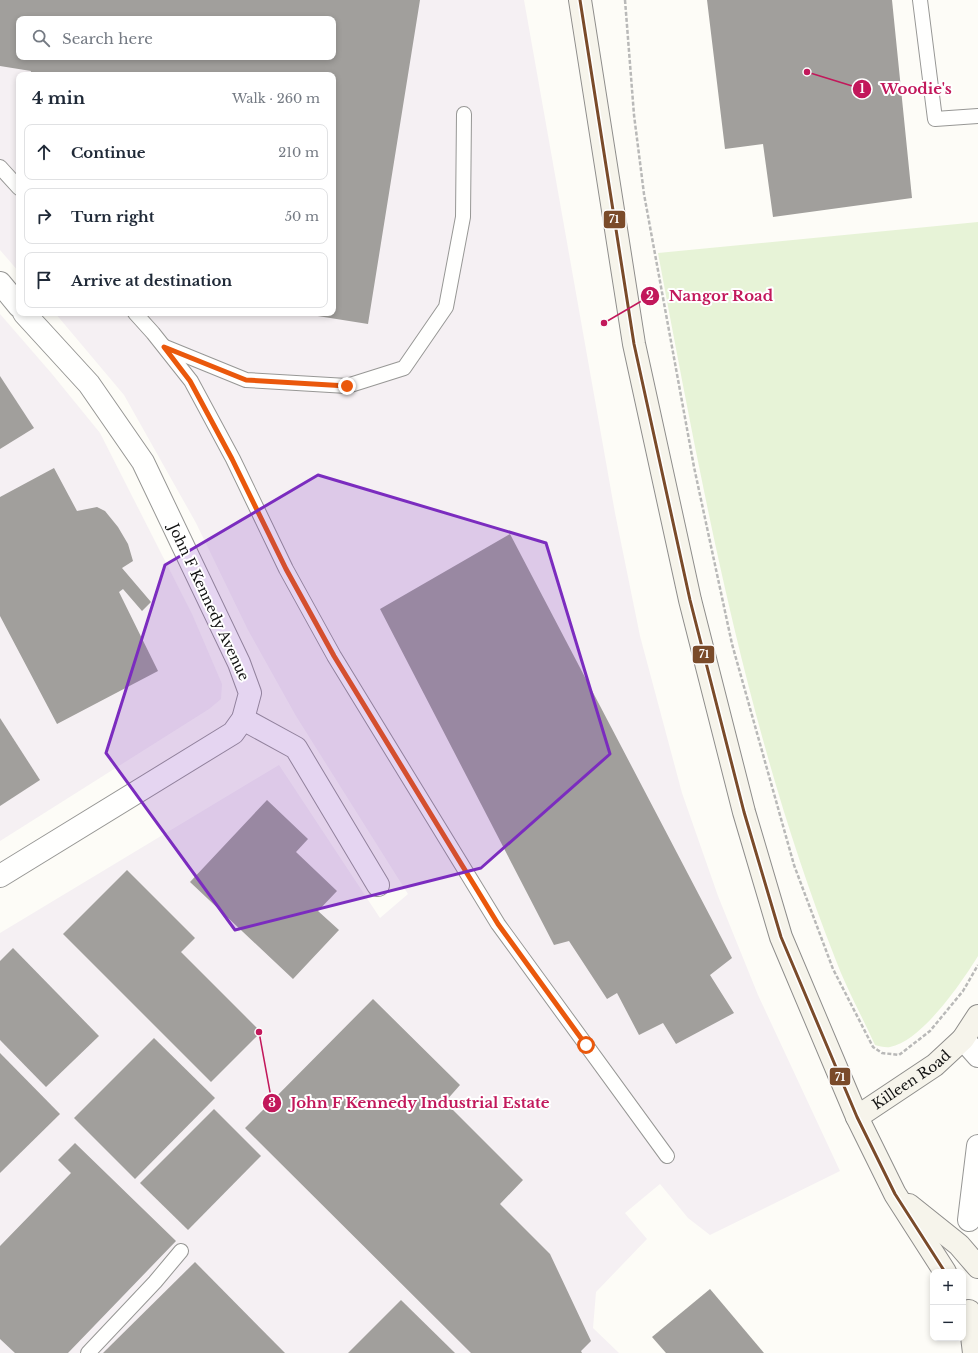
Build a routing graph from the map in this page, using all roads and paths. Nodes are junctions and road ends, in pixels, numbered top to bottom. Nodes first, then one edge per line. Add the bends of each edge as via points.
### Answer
1 (625, 0) edge
2 (920, 0) edge
3 (580, 1) edge
4 (464, 114) dead end
5 (978, 116) edge
6 (0, 167) edge
7 (16, 185) edge
8 (0, 283) edge
9 (16, 302) edge
10 (27, 316) edge
11 (138, 316) edge
12 (164, 347) junction
13 (243, 719) junction
14 (0, 876) edge
15 (378, 885) dead end
16 (978, 965) edge
17 (978, 1016) edge
18 (963, 1039) junction
19 (978, 1056) edge
20 (857, 1117) junction
21 (978, 1146) edge
22 (667, 1156) dead end
23 (896, 1194) junction
24 (969, 1220) dead end
25 (181, 1251) dead end
26 (978, 1267) edge
27 (943, 1269) edge
28 (970, 1312) edge
29 (88, 1353) edge
30 (974, 1353) edge

1 - 16 path via 634,116 644,194 694,467 732,644 794,865 833,969 873,1047 882,1053 899,1055 930,1031 963,991
2 - 5 lane via 936,119
3 - 20 main road via 634,344 690,600 744,812 781,937
4 - 12 lane via 463,217 446,307 404,368 347,386 246,380
6 - 7 lane
8 - 9 street
10 - 13 street, John F Kennedy Avenue via 89,384 143,462 239,663 250,694
11 - 12 lane
12 - 22 lane via 190,381 286,569 334,656 498,924
13 - 14 street, John F Kennedy Avenue via 233,733
13 - 15 street via 296,748
17 - 18 main road, Killeen Road
18 - 19 street, Killeen Road
18 - 20 main road, Killeen Road via 935,1065
20 - 23 main road
21 - 24 street
23 - 26 main road via 959,1245
23 - 27 main road
25 - 29 lane
28 - 30 main road

